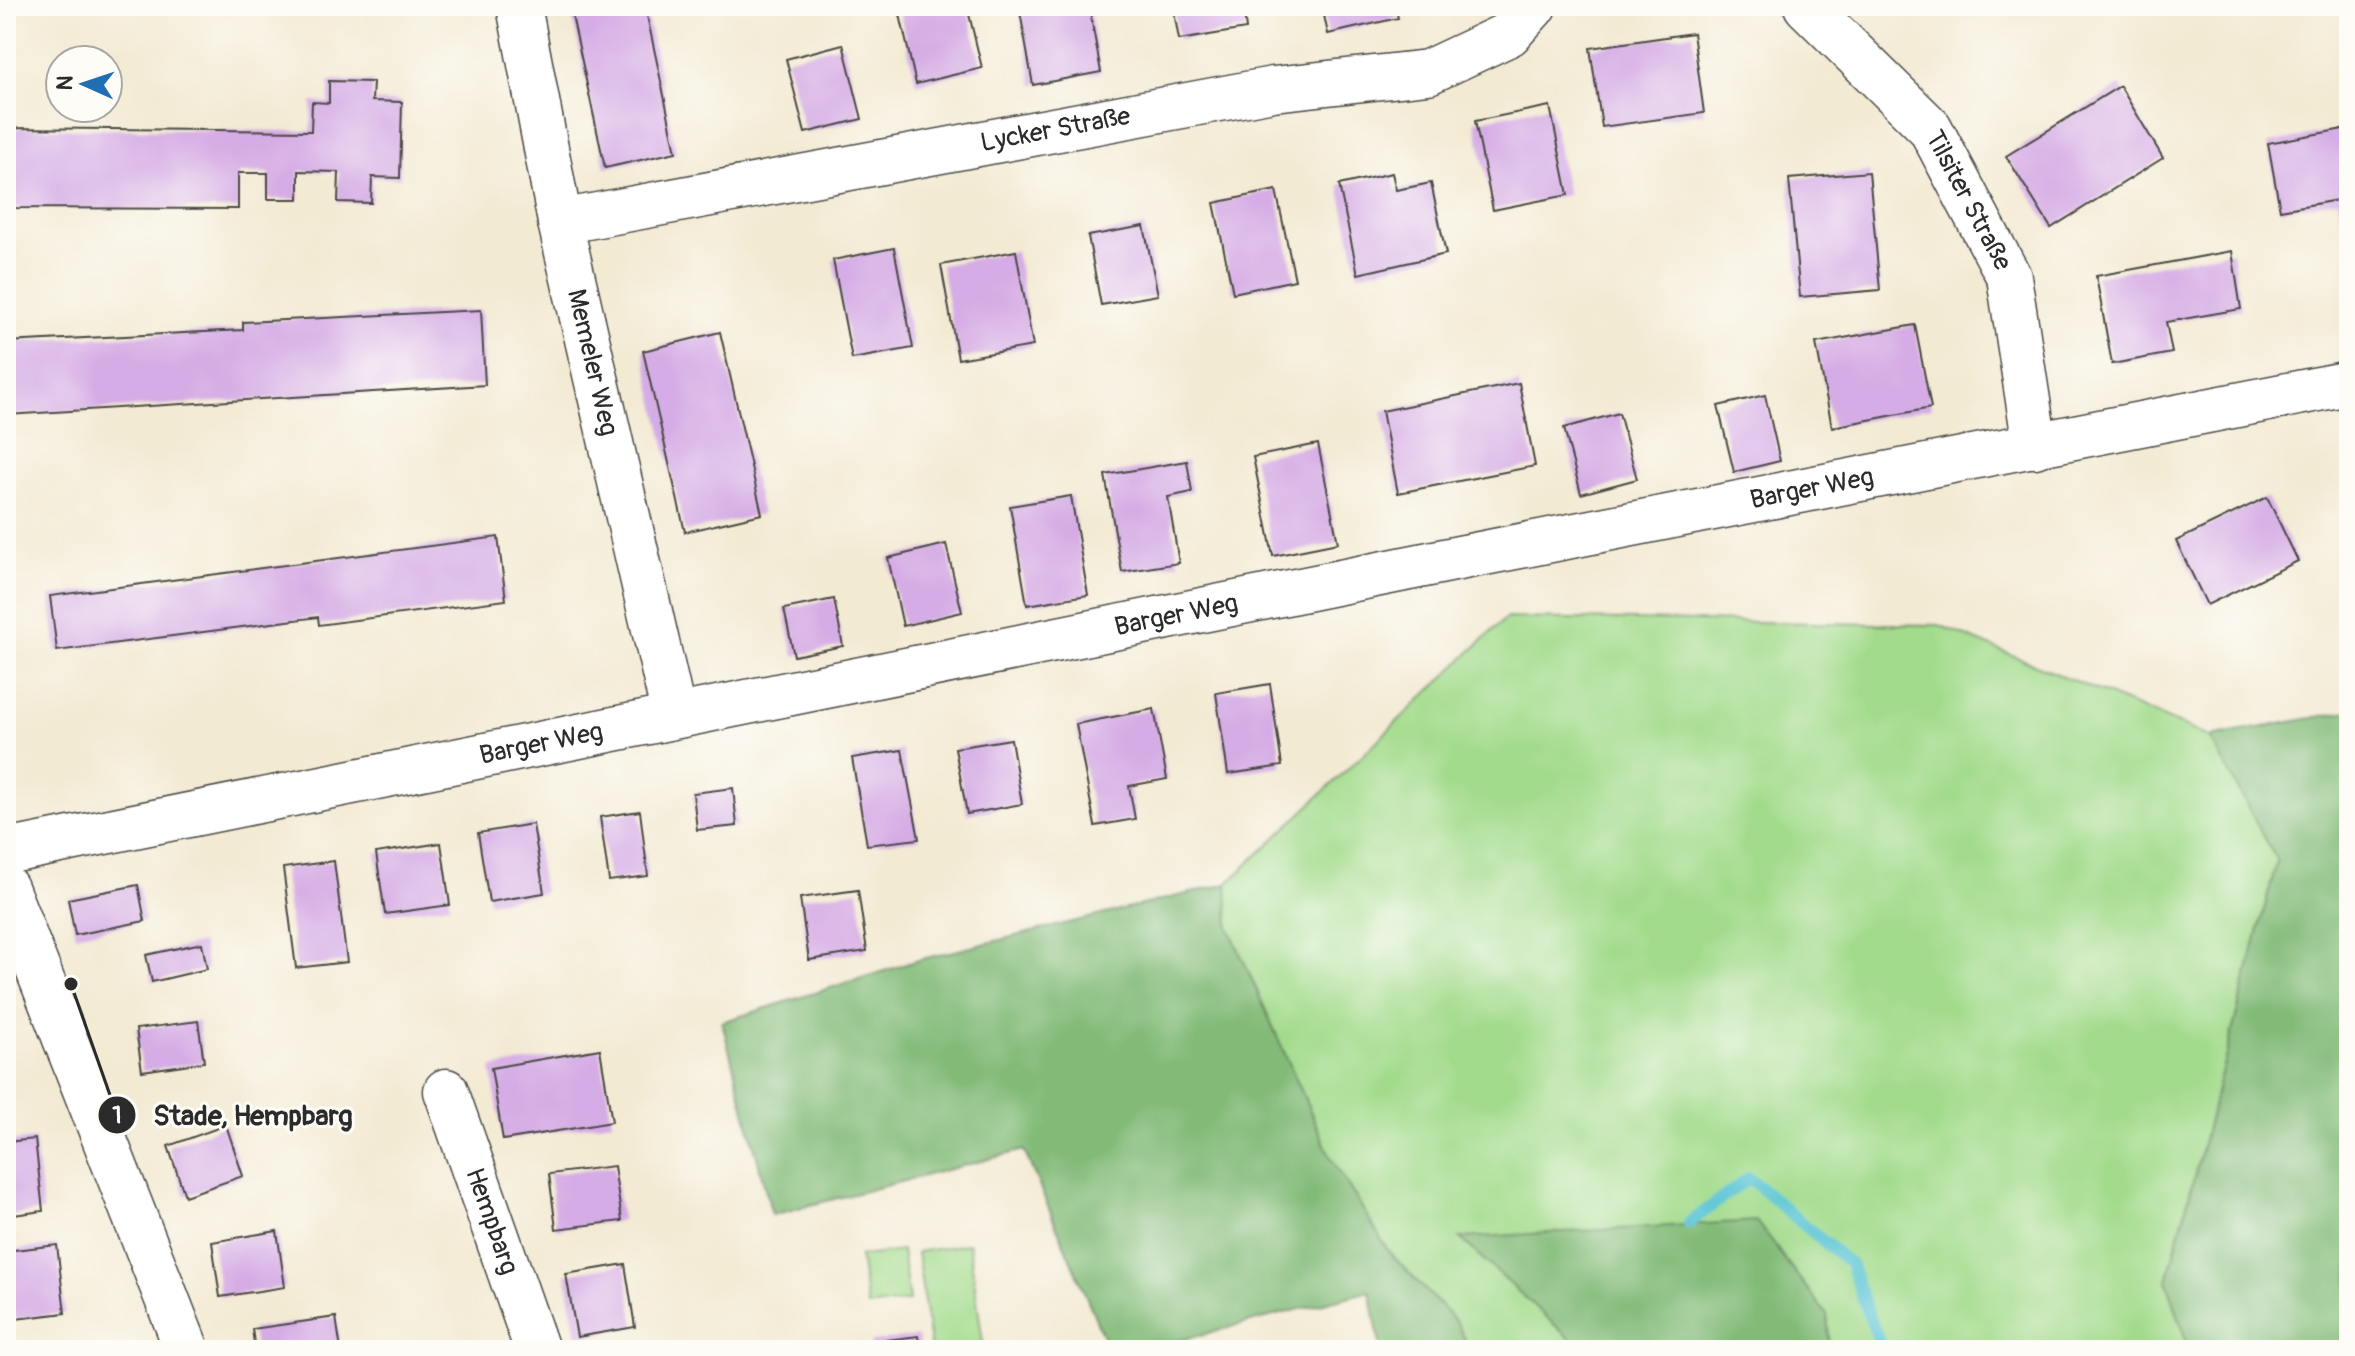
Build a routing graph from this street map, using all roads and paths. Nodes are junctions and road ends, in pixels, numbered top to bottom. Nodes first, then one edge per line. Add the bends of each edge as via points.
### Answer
1 (519, 6) edge
2 (1534, 6) edge
3 (1806, 6) edge
4 (560, 222) junction
5 (2349, 383) edge
6 (2035, 446) junction
7 (674, 716) junction
8 (6, 852) edge
9 (6, 888) edge
10 (446, 1091) dead end
11 (187, 1350) edge
12 (537, 1350) edge

1 - 4 street, Memeler Weg
2 - 4 street, Lycker Straße via 1509,34 1428,72 1273,89
3 - 6 street, Tilsiter Straße via 1930,128 2009,277
4 - 7 street, Memeler Weg
5 - 6 street, Barger Weg
6 - 7 street, Barger Weg
7 - 8 street, Barger Weg
9 - 11 street
10 - 12 street, Hempbarg

